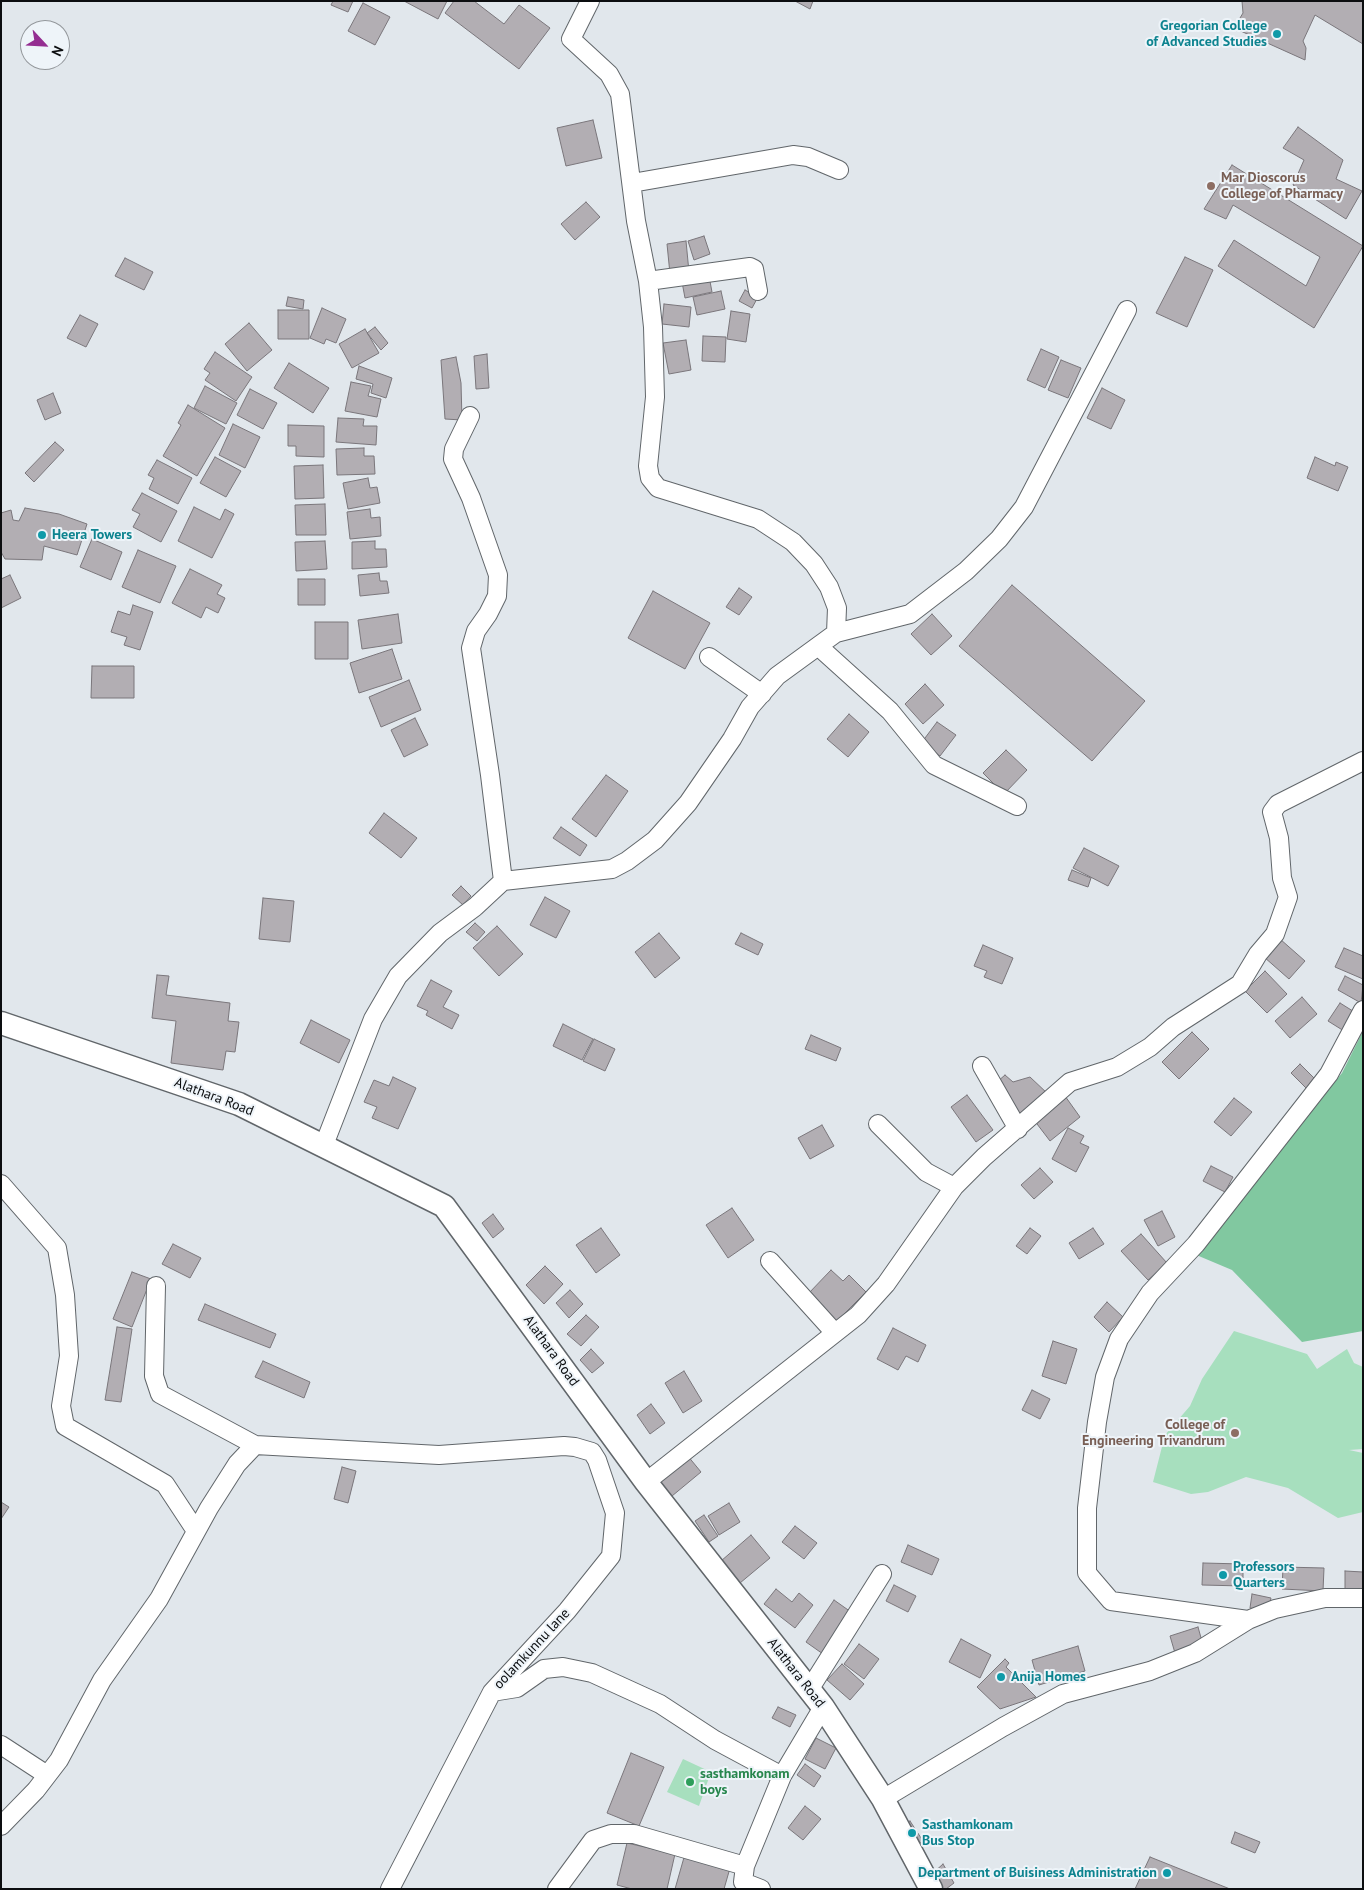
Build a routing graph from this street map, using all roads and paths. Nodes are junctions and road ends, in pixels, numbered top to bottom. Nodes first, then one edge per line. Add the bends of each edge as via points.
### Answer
1 (590, 1) edge
2 (840, 170) dead end
3 (632, 183) junction
4 (648, 280) junction
5 (758, 291) dead end
6 (1127, 310) dead end
7 (470, 416) dead end
8 (836, 633) junction
9 (818, 646) junction
10 (709, 657) dead end
11 (762, 694) junction
12 (1363, 761) edge
13 (1016, 806) dead end
14 (503, 880) junction
15 (1363, 1010) edge
16 (1, 1023) edge
17 (982, 1066) dead end
18 (878, 1124) dead end
19 (1018, 1129) junction
20 (324, 1145) junction
21 (954, 1187) junction
22 (4, 1194) edge
23 (770, 1261) dead end
24 (156, 1286) dead end
25 (835, 1333) junction
26 (255, 1445) junction
27 (646, 1482) junction
28 (196, 1532) junction
29 (882, 1574) dead end
30 (1363, 1598) edge
31 (1248, 1620) junction
32 (492, 1692) junction
33 (816, 1698) junction
34 (1, 1745) edge
35 (47, 1775) junction
36 (782, 1776) junction
37 (883, 1799) junction
38 (1, 1826) edge
39 (745, 1866) junction
40 (390, 1889) edge
41 (557, 1889) edge
42 (761, 1889) edge
43 (932, 1889) edge

1 - 3 street via 571,38 609,74 620,94
2 - 3 street via 808,157 793,155
3 - 4 street
4 - 5 street via 750,267 754,269
4 - 8 street via 653,327 654,396 648,466 650,478 658,488 758,519 793,542 814,564 829,587 836,608
6 - 8 street via 1024,507 999,539 966,571 910,614
7 - 14 street via 454,449 453,459 471,498 498,575 497,596 476,630 471,648
8 - 9 street
9 - 11 street via 777,676
9 - 13 street via 890,710 934,766
10 - 11 street
11 - 14 street via 750,707 688,803 655,840 627,861 612,869
12 - 19 street via 1278,804 1272,812 1288,897 1275,934 1240,984 1117,1067 1070,1082
14 - 20 street via 475,908 440,934 398,976 372,1019
15 - 31 street via 1329,1074 1196,1244 1150,1293 1119,1339 1105,1377 1096,1422 1087,1508 1086,1573 1111,1602
16 - 20 street, Alathara Road via 239,1104
17 - 19 street
18 - 21 street via 926,1172
19 - 21 street
20 - 27 street, Alathara Road via 444,1206
21 - 25 street via 886,1284 858,1315
22 - 28 street via 57,1248 66,1295 69,1356 61,1406 65,1426 165,1484
23 - 25 street
24 - 26 street via 154,1376 160,1394
25 - 27 street
26 - 28 street via 237,1464
26 - 32 street, oolamkunnu lane via 439,1455 570,1446 592,1452 615,1513 611,1556 567,1611
27 - 33 street, Alathara Road
28 - 35 street via 159,1599 102,1680 59,1760
29 - 33 street
30 - 31 street via 1325,1598 1275,1609
31 - 37 street via 1195,1653 1150,1670 1063,1694
32 - 36 street via 517,1688 544,1669 563,1667 592,1673 660,1704 715,1740
32 - 40 street, oolamkunnu lane
33 - 36 street
33 - 37 street, Alathara Road
34 - 35 street
35 - 38 street
36 - 39 street
37 - 43 street, Alathara Road
39 - 41 street via 634,1834 611,1834 593,1840
39 - 42 street via 743,1882

